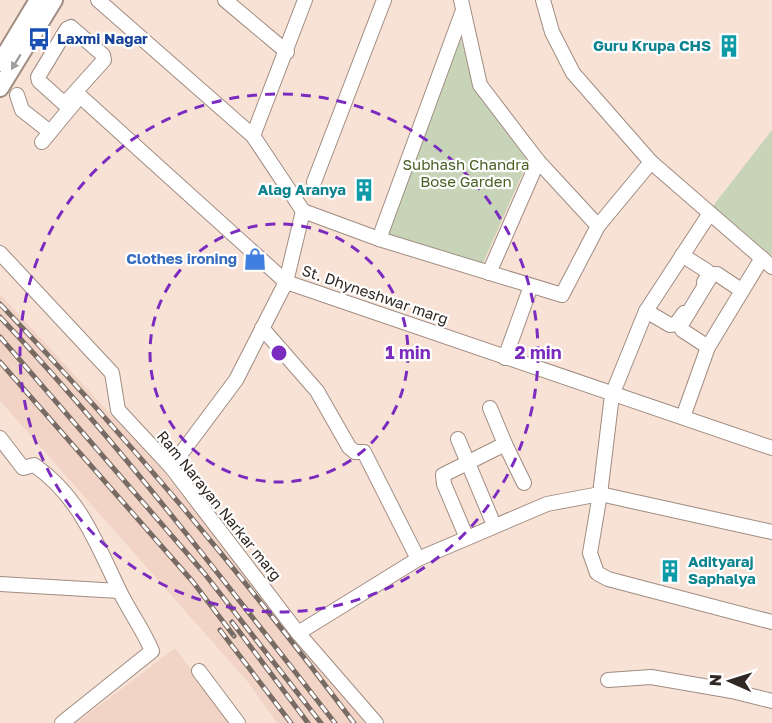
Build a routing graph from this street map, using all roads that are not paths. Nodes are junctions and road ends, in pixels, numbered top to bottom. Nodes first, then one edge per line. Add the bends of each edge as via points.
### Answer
1 (38, 0) edge
2 (54, 0) edge
3 (98, 0) edge
4 (225, 0) edge
5 (305, 0) edge
6 (384, 0) edge
7 (543, 0) edge
8 (462, 7) edge
9 (32, 24) junction
10 (287, 52) junction
11 (0, 63) edge
12 (0, 88) edge
13 (78, 94) junction
14 (17, 95) dead end
15 (67, 106) junction
16 (253, 136) junction
17 (538, 161) junction
18 (651, 162) junction
19 (314, 182) dead end
20 (303, 211) junction
21 (710, 213) junction
22 (598, 226) junction
23 (379, 238) junction
24 (0, 253) edge
25 (684, 256) junction
26 (767, 262) edge
27 (489, 273) junction
28 (286, 282) junction
29 (531, 286) junction
30 (738, 288) junction
31 (649, 312) junction
32 (262, 328) junction
33 (704, 345) junction
34 (505, 358) junction
35 (612, 395) junction
36 (490, 408) dead end
37 (683, 417) junction
38 (0, 438) edge
39 (458, 439) dead end
40 (505, 444) junction
41 (772, 448) edge
42 (468, 463) junction
43 (171, 467) junction
44 (524, 483) dead end
45 (600, 494) junction
46 (494, 525) junction
47 (772, 532) edge
48 (466, 536) junction
49 (417, 559) junction
50 (0, 584) edge
51 (119, 591) junction
52 (772, 622) edge
53 (298, 633) junction
54 (199, 671) dead end
55 (608, 680) dead end
56 (772, 701) edge
57 (62, 723) edge
58 (238, 723) edge
59 (376, 723) edge

1 - 9 main road
2 - 9 main road
3 - 16 street
4 - 10 street
5 - 10 street
6 - 19 street
7 - 18 street via 552,32 573,73
8 - 17 street via 480,85
8 - 23 street
9 - 11 main road
9 -> 12 main road
10 - 16 street
13 - 15 street
13 - 15 street via 90,85 89,76 104,60 71,27 38,77
13 - 28 street, St. Dhyneshwar marg
14 - 15 street via 22,110 46,137
16 - 20 street
17 - 22 street
17 - 27 street
18 - 21 street
18 - 22 street
20 - 23 street
20 - 28 street
21 - 25 street
21 - 26 street
22 - 29 street via 561,295
23 - 27 street
24 - 43 street, Ram Narayan Narkar marg via 112,373 118,410
25 - 31 street
25 - 31 street via 709,275 676,324 670,325
26 - 30 street
27 - 29 street
28 - 32 street
28 - 34 street, St. Dhyneshwar marg
29 - 34 street
30 - 33 street
30 - 33 street via 712,274 681,325 682,330
31 - 35 street
32 - 43 street via 236,380
32 - 49 street via 317,391 349,447 364,452
33 - 37 street
34 - 35 street, St. Dhyneshwar marg
35 - 37 street, St. Dhyneshwar marg
35 - 45 street
36 - 40 street
37 - 41 street, St. Dhyneshwar marg
38 - 51 street via 23,468 34,465 54,479 98,540
39 - 42 street
40 - 42 street
40 - 44 street
42 - 46 street
42 - 48 street via 443,475
43 - 53 street, Ram Narayan Narkar marg
45 - 46 street via 547,504
45 - 47 street
45 - 52 street via 590,553 597,573
46 - 48 street
48 - 49 street
49 - 53 street
50 - 51 street
51 - 57 street via 152,651
53 - 59 street, Ram Narayan Narkar marg
54 - 58 street
55 - 56 street via 651,677

